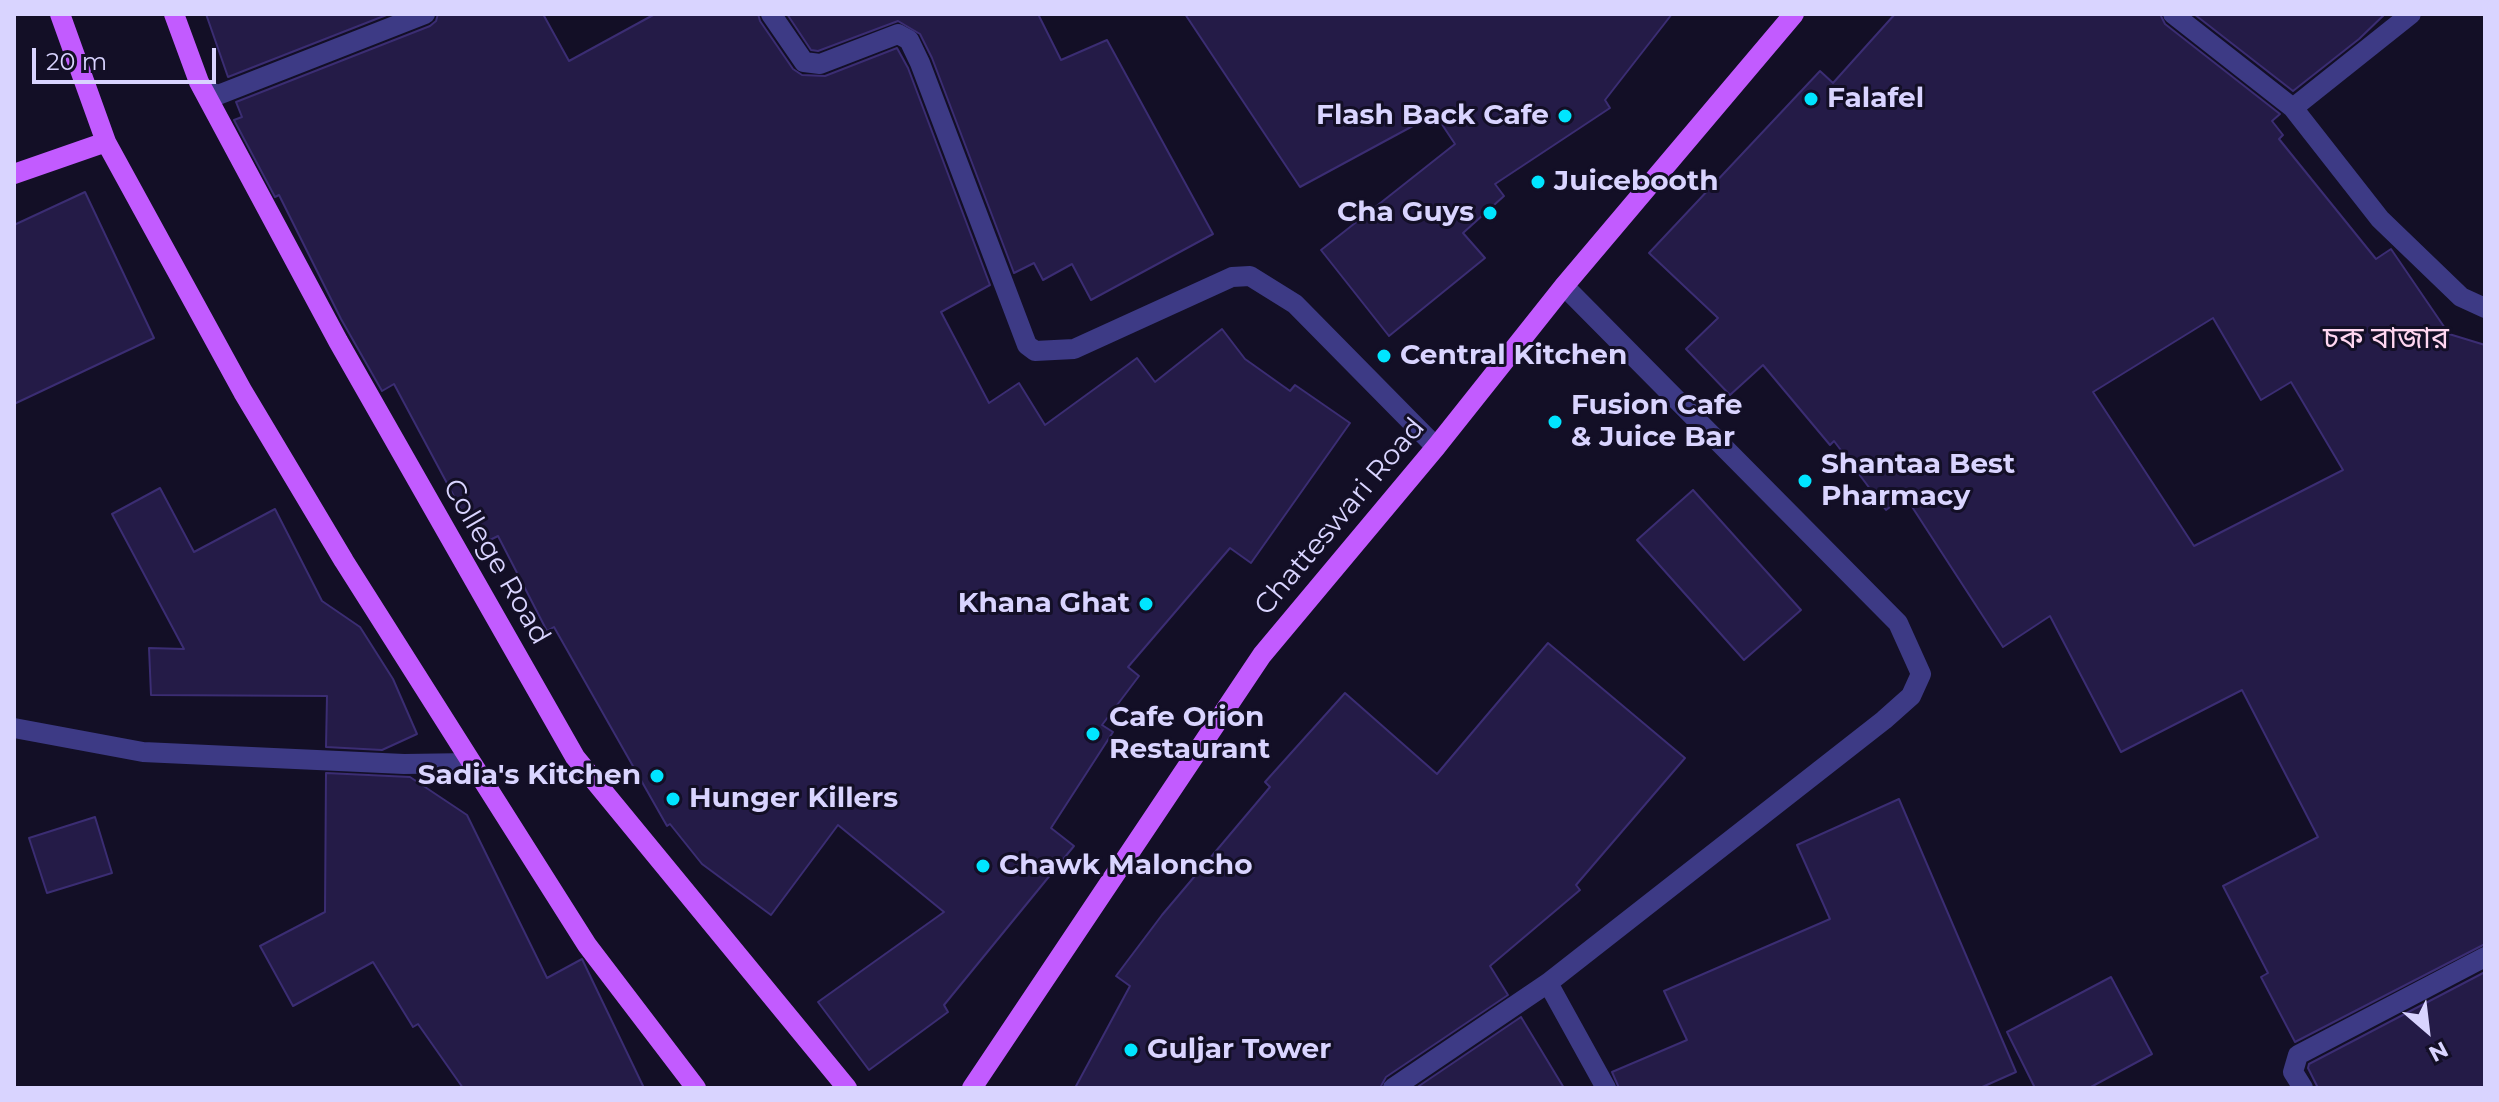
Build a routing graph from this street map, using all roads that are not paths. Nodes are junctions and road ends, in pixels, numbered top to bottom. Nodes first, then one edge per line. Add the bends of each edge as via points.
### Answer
1 (60, 14) edge
2 (174, 14) edge
3 (425, 14) edge
4 (771, 14) edge
5 (1794, 14) edge
6 (2173, 14) edge
7 (2411, 14) edge
8 (203, 89) junction
9 (2293, 108) junction
10 (106, 142) junction
11 (14, 174) edge
12 (1564, 286) junction
13 (2485, 308) edge
14 (1436, 447) junction
15 (14, 728) edge
16 (471, 763) junction
17 (2485, 957) edge
18 (1548, 983) junction
19 (696, 1088) edge
20 (847, 1088) edge
21 (972, 1088) edge
22 (1393, 1088) edge
23 (1606, 1088) edge
24 (2303, 1088) edge

1 - 10 main road
2 - 8 main road, College Road
3 - 8 street via 218,95
4 - 14 street via 804,62 820,64 898,34 909,40 1027,345 1035,351 1074,349 1232,277 1250,276 1295,304
5 - 12 main road, Chatteswari Road
6 - 9 street
7 - 9 street
8 - 20 main road, College Road via 338,341 575,757
9 - 13 street via 2380,219 2461,297
10 - 11 main road
10 - 16 main road via 243,392
12 - 14 main road, Chatteswari Road
12 - 18 street via 1898,623 1921,674 1911,696 1884,720
14 - 21 main road, Chatteswari Road via 1262,655
15 - 16 street via 143,752
16 - 19 main road via 587,945
17 - 24 street via 2298,1055 2293,1072
18 - 22 street
18 - 23 street

